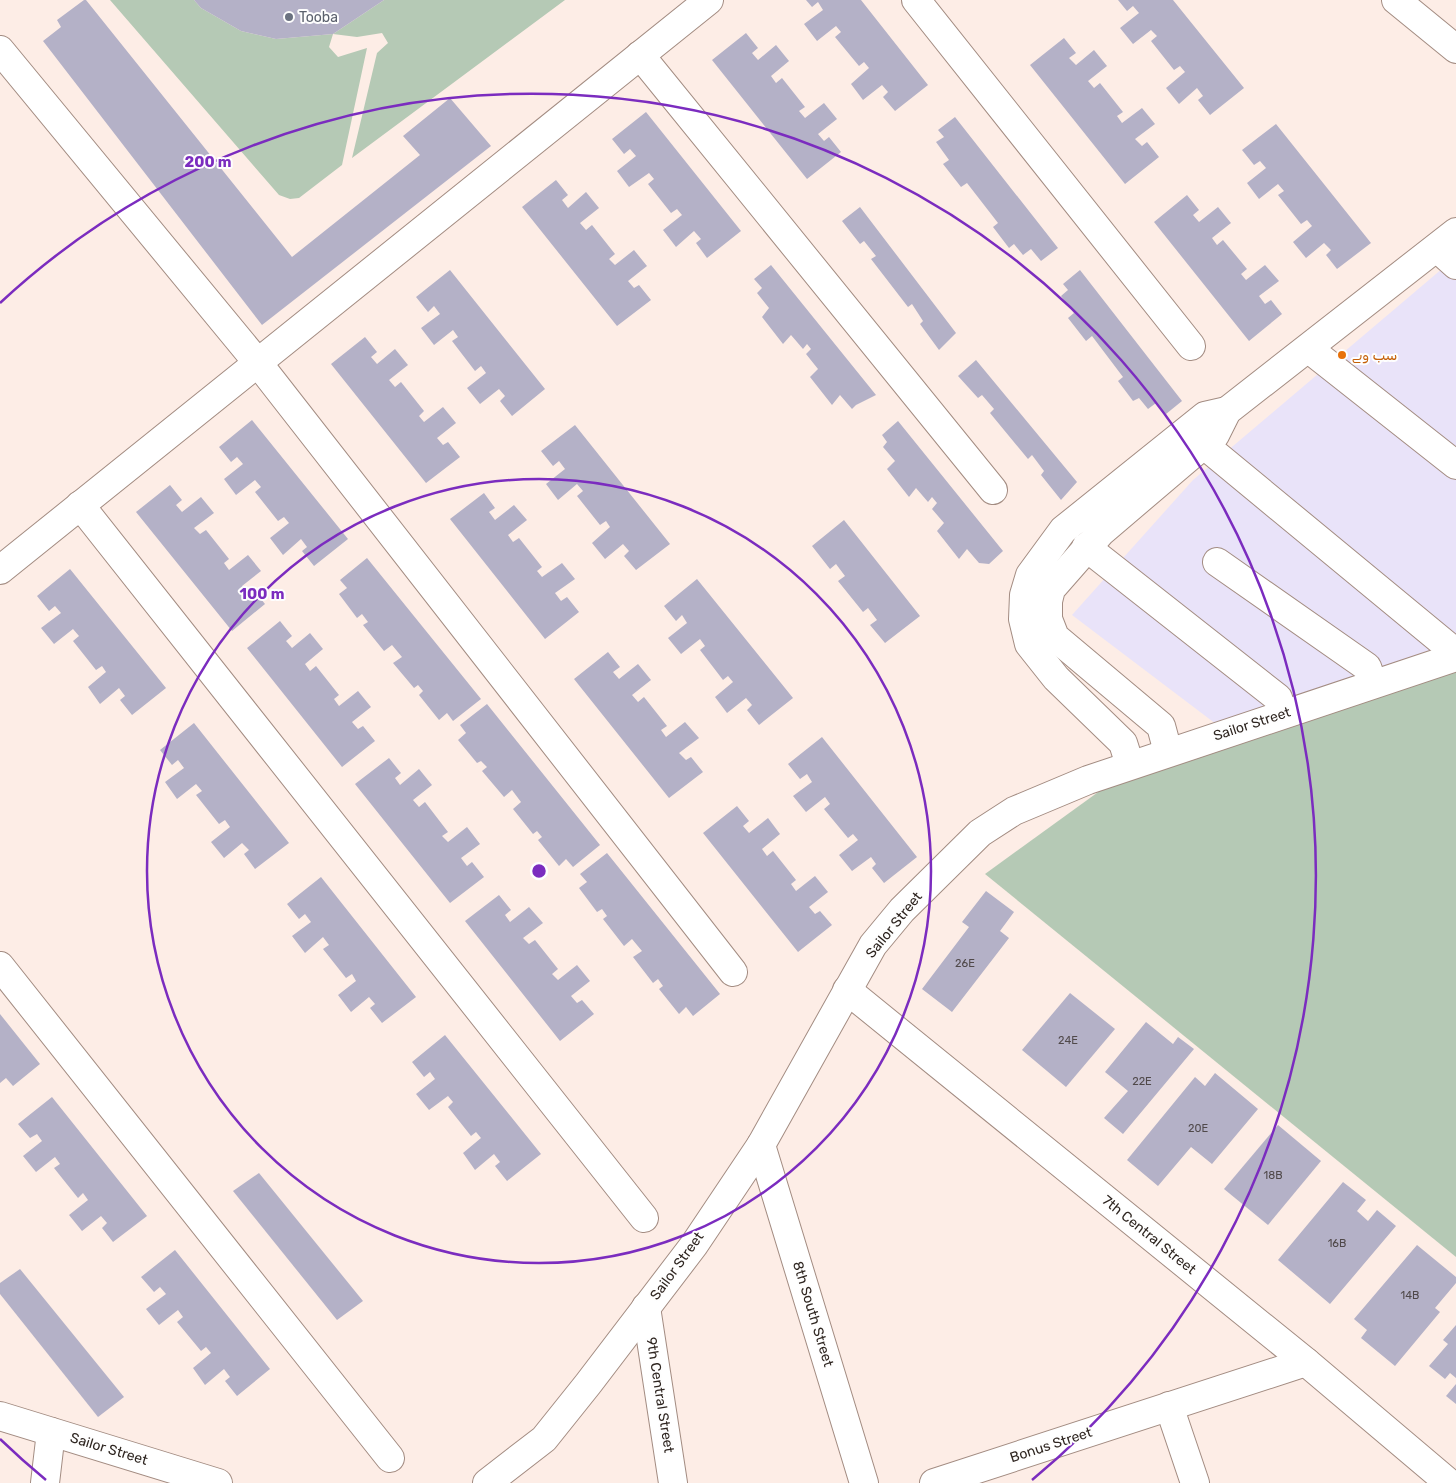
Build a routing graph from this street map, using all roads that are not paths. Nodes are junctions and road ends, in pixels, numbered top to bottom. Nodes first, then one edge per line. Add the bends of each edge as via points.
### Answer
1 (709, 0) edge
2 (916, 0) edge
3 (1396, 0) edge
4 (1456, 49) edge
5 (0, 50) edge
6 (640, 55) junction
7 (1450, 248) edge
8 (1191, 346) dead end
9 (1309, 349) junction
10 (258, 363) junction
11 (1227, 411) junction
12 (1203, 444) junction
13 (1456, 465) edge
14 (993, 490) dead end
15 (80, 505) junction
16 (1086, 547) junction
17 (1216, 562) dead end
18 (0, 570) edge
19 (1456, 653) edge
20 (1456, 657) edge
21 (1373, 684) junction
22 (1283, 714) junction
23 (1168, 752) junction
24 (1130, 765) junction
25 (0, 966) edge
26 (733, 972) dead end
27 (847, 990) junction
28 (761, 1145) junction
29 (644, 1218) dead end
30 (646, 1307) junction
31 (1306, 1362) junction
32 (1169, 1406) junction
33 (0, 1416) edge
34 (51, 1432) junction
35 (390, 1458) dead end
36 (45, 1483) edge
37 (218, 1483) edge
38 (487, 1483) edge
39 (673, 1483) edge
40 (864, 1483) edge
41 (934, 1483) edge
42 (1195, 1483) edge
43 (1449, 1483) edge

1 - 6 street
2 - 8 street
3 - 4 street
5 - 10 street
6 - 10 street
6 - 14 street
7 - 9 street
9 - 11 street
9 - 13 street
10 - 15 street
10 - 26 street
11 - 12 street via 1215,435
11 - 24 street via 1205,416 1063,530 1030,575 1024,595 1023,619 1029,644 1056,678 1123,743
12 - 16 street
12 - 19 street
15 - 18 street
15 - 29 street
16 - 22 street via 1278,698
16 - 23 street via 1051,588 1048,619 1055,637 1161,726
17 - 21 street via 1367,667
20 - 21 street, Sailor Street
21 - 22 street, Sailor Street
22 - 23 street, Sailor Street
23 - 24 street, Sailor Street
24 - 27 street, Sailor Street via 1014,811 980,833 902,910 874,945
25 - 35 street
27 - 28 street, Sailor Street
27 - 31 street, 7th Central Street
28 - 30 street, Sailor Street via 694,1244
28 - 40 street, 8th South Street
30 - 38 street, Sailor Street via 544,1439
30 - 39 street, 9th Central Street
31 - 32 street, Bonus Street
31 - 43 street, 7th Central Street
32 - 41 street, Bonus Street
32 - 42 street
33 - 34 street, Sailor Street
34 - 36 street
34 - 37 street, Sailor Street

